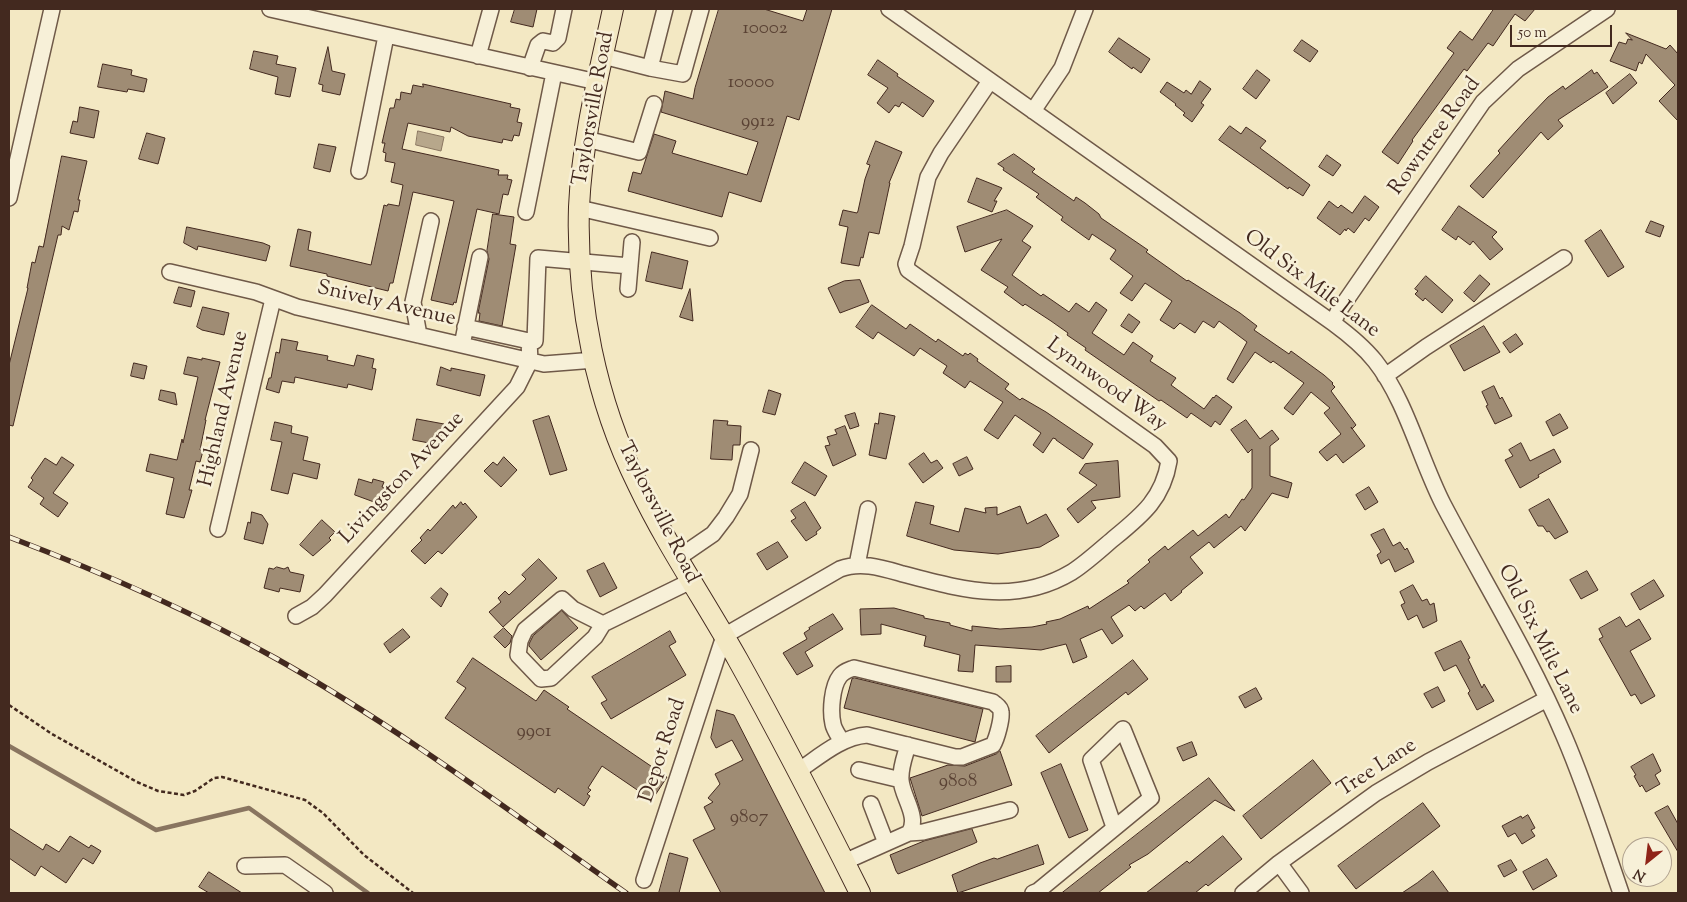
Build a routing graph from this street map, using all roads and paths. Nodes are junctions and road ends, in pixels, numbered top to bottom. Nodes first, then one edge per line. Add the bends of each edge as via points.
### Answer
1 (52, 9) edge
2 (270, 9) edge
3 (491, 9) edge
4 (564, 9) edge
5 (613, 9) edge
6 (665, 9) edge
7 (701, 9) edge
8 (889, 9) edge
9 (1085, 9) edge
10 (1607, 9) edge
11 (386, 36) junction
12 (478, 56) junction
13 (603, 56) junction
14 (530, 68) junction
15 (650, 68) junction
16 (554, 73) junction
17 (990, 81) junction
18 (597, 82) junction
19 (654, 104) dead end
20 (1034, 111) junction
21 (586, 139) junction
22 (359, 171) dead end
23 (9, 198) edge
24 (579, 208) junction
25 (526, 212) dead end
26 (431, 221) dead end
27 (710, 238) dead end
28 (632, 242) dead end
29 (480, 257) dead end
30 (1564, 258) dead end
31 (580, 261) junction
32 (630, 266) junction
33 (170, 272) dead end
34 (628, 289) dead end
35 (273, 299) junction
36 (1333, 323) junction
37 (465, 327) junction
38 (419, 335) junction
39 (529, 341) junction
40 (462, 345) junction
41 (595, 360) junction
42 (530, 361) junction
43 (1385, 376) junction
44 (751, 450) dead end
45 (868, 509) dead end
46 (218, 529) dead end
47 (678, 558) junction
48 (857, 565) junction
49 (692, 581) junction
50 (296, 616) dead end
51 (603, 624) junction
52 (724, 636) junction
53 (1547, 699) junction
54 (9, 705) edge
55 (842, 742) junction
56 (908, 745) junction
57 (858, 770) dead end
58 (798, 771) junction
59 (901, 780) junction
60 (871, 804) dead end
61 (1010, 810) dead end
62 (1114, 827) junction
63 (909, 833) junction
64 (886, 843) junction
65 (844, 862) junction
66 (1280, 863) junction
67 (245, 866) dead end
68 (644, 880) dead end
69 (325, 893) edge
70 (413, 893) edge
71 (860, 893) edge
72 (1033, 893) edge
73 (1243, 893) edge
74 (1301, 893) edge
75 (1621, 893) edge

1 - 23 street
2 - 11 street
3 - 12 street
4 - 14 street via 558,38 553,43 543,41 538,45
5 - 13 main road, Taylorsville Road
6 - 15 street
7 - 15 street via 683,74
8 - 17 street, Old Six Mile Lane
9 - 20 street via 1062,68
10 - 36 street, Rowntree Road via 1513,73 1483,102
11 - 12 street
11 - 22 street
12 - 14 street
13 - 15 street
13 - 18 main road, Taylorsville Road
14 - 16 street
16 - 18 street
16 - 25 street
17 - 20 street, Old Six Mile Lane
17 - 48 street, Lynnwood Way via 928,177 906,264 908,270 1155,446 1169,461 1167,472 1156,498 1142,515 1073,571 1043,585 1017,590 973,590
18 - 21 main road, Taylorsville Road
19 - 21 street via 639,152
20 - 36 street, Old Six Mile Lane
21 - 24 main road, Taylorsville Road
24 - 27 street
24 - 31 main road, Taylorsville Road
26 - 38 street via 413,302
28 - 32 street
29 - 37 street
30 - 43 street
31 - 32 street
31 - 39 street via 538,258 535,341
31 - 41 main road, Taylorsville Road via 586,319
32 - 34 street
33 - 35 street, Snively Avenue
35 - 38 street, Snively Avenue
35 - 46 street, Highland Avenue
36 - 43 street, Old Six Mile Lane via 1364,348
37 - 39 street
37 - 40 street
38 - 40 street, Snively Avenue
39 - 42 street
40 - 42 street, Snively Avenue
41 - 42 street, Snively Avenue via 544,364
41 - 47 main road, Taylorsville Road via 616,433 637,484
42 - 50 street, Livingston Avenue via 517,387 325,595
43 - 53 street, Old Six Mile Lane via 1443,503 1518,639
44 - 47 street via 740,494 726,517 713,534
45 - 48 street
47 - 49 main road, Taylorsville Road
48 - 52 street, Lynnwood Way via 840,569
49 - 51 street
49 - 52 main road, Taylorsville Road
51 - 51 street via 595,637 551,678 541,679 518,655 525,630 562,599 573,609
52 - 58 main road, Taylorsville Road
52 - 68 street, Depot Road
53 - 66 street, Tree Lane via 1376,793
53 - 75 street, Old Six Mile Lane via 1578,773
54 - 70 path via 52,734 158,791 184,795 222,776 305,800 364,855
55 - 56 street via 867,735
55 - 56 street via 833,726 835,686 839,677 854,668 993,702 1002,712 993,744 962,757
55 - 58 street
56 - 59 street
57 - 59 street
58 - 65 main road, Taylorsville Road
59 - 63 street via 913,820
60 - 64 street
61 - 63 street
62 - 62 street via 1151,798 1123,729 1091,760
62 - 72 street
63 - 64 street
64 - 65 street
65 - 71 main road, Taylorsville Road
66 - 73 street, Tree Lane
66 - 74 street
67 - 69 street via 285,865

